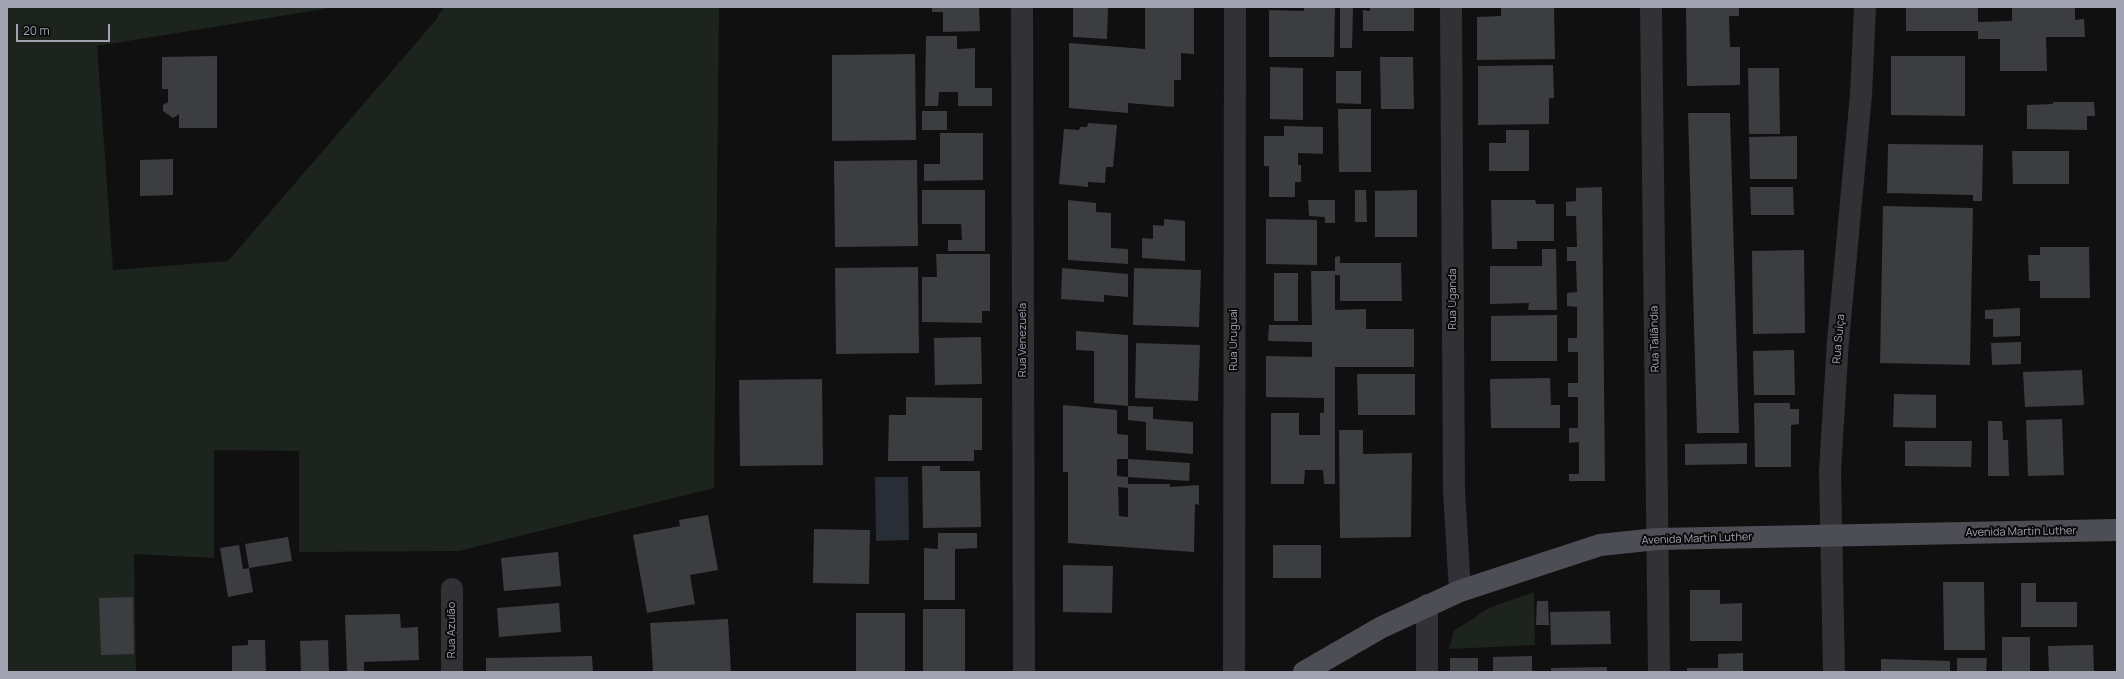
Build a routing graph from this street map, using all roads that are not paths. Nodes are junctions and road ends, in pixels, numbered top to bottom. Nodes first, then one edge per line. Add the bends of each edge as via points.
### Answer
1 (1022, 7) edge
2 (1235, 7) edge
3 (1451, 7) edge
4 (1651, 7) edge
5 (1865, 7) edge
6 (2117, 530) edge
7 (1831, 536) junction
8 (1658, 540) junction
9 (452, 589) dead end
10 (1460, 591) junction
11 (1427, 605) junction
12 (452, 672) edge
13 (1024, 672) edge
14 (1234, 672) edge
15 (1304, 672) edge
16 (1427, 672) edge
17 (1659, 672) edge
18 (1834, 672) edge

1 - 13 street, Rua Venezuela
2 - 14 street, Rua Uruguai
3 - 10 street, Rua Uganda via 1454,490
4 - 8 street, Rua Tailândia
5 - 7 street, Rua Suíça via 1861,95 1835,387 1830,471
6 - 7 main road, Avenida Martin Luther
7 - 8 main road, Avenida Martin Luther
7 - 18 street, Rua Suíça
8 - 10 main road, Avenida Martin Luther via 1600,545
8 - 17 street, Rua Tailândia
9 - 12 street, Rua Azulão
10 - 11 main road, Avenida Martin Luther
11 - 15 main road, Avenida Martin Luther via 1382,627
11 - 16 street

